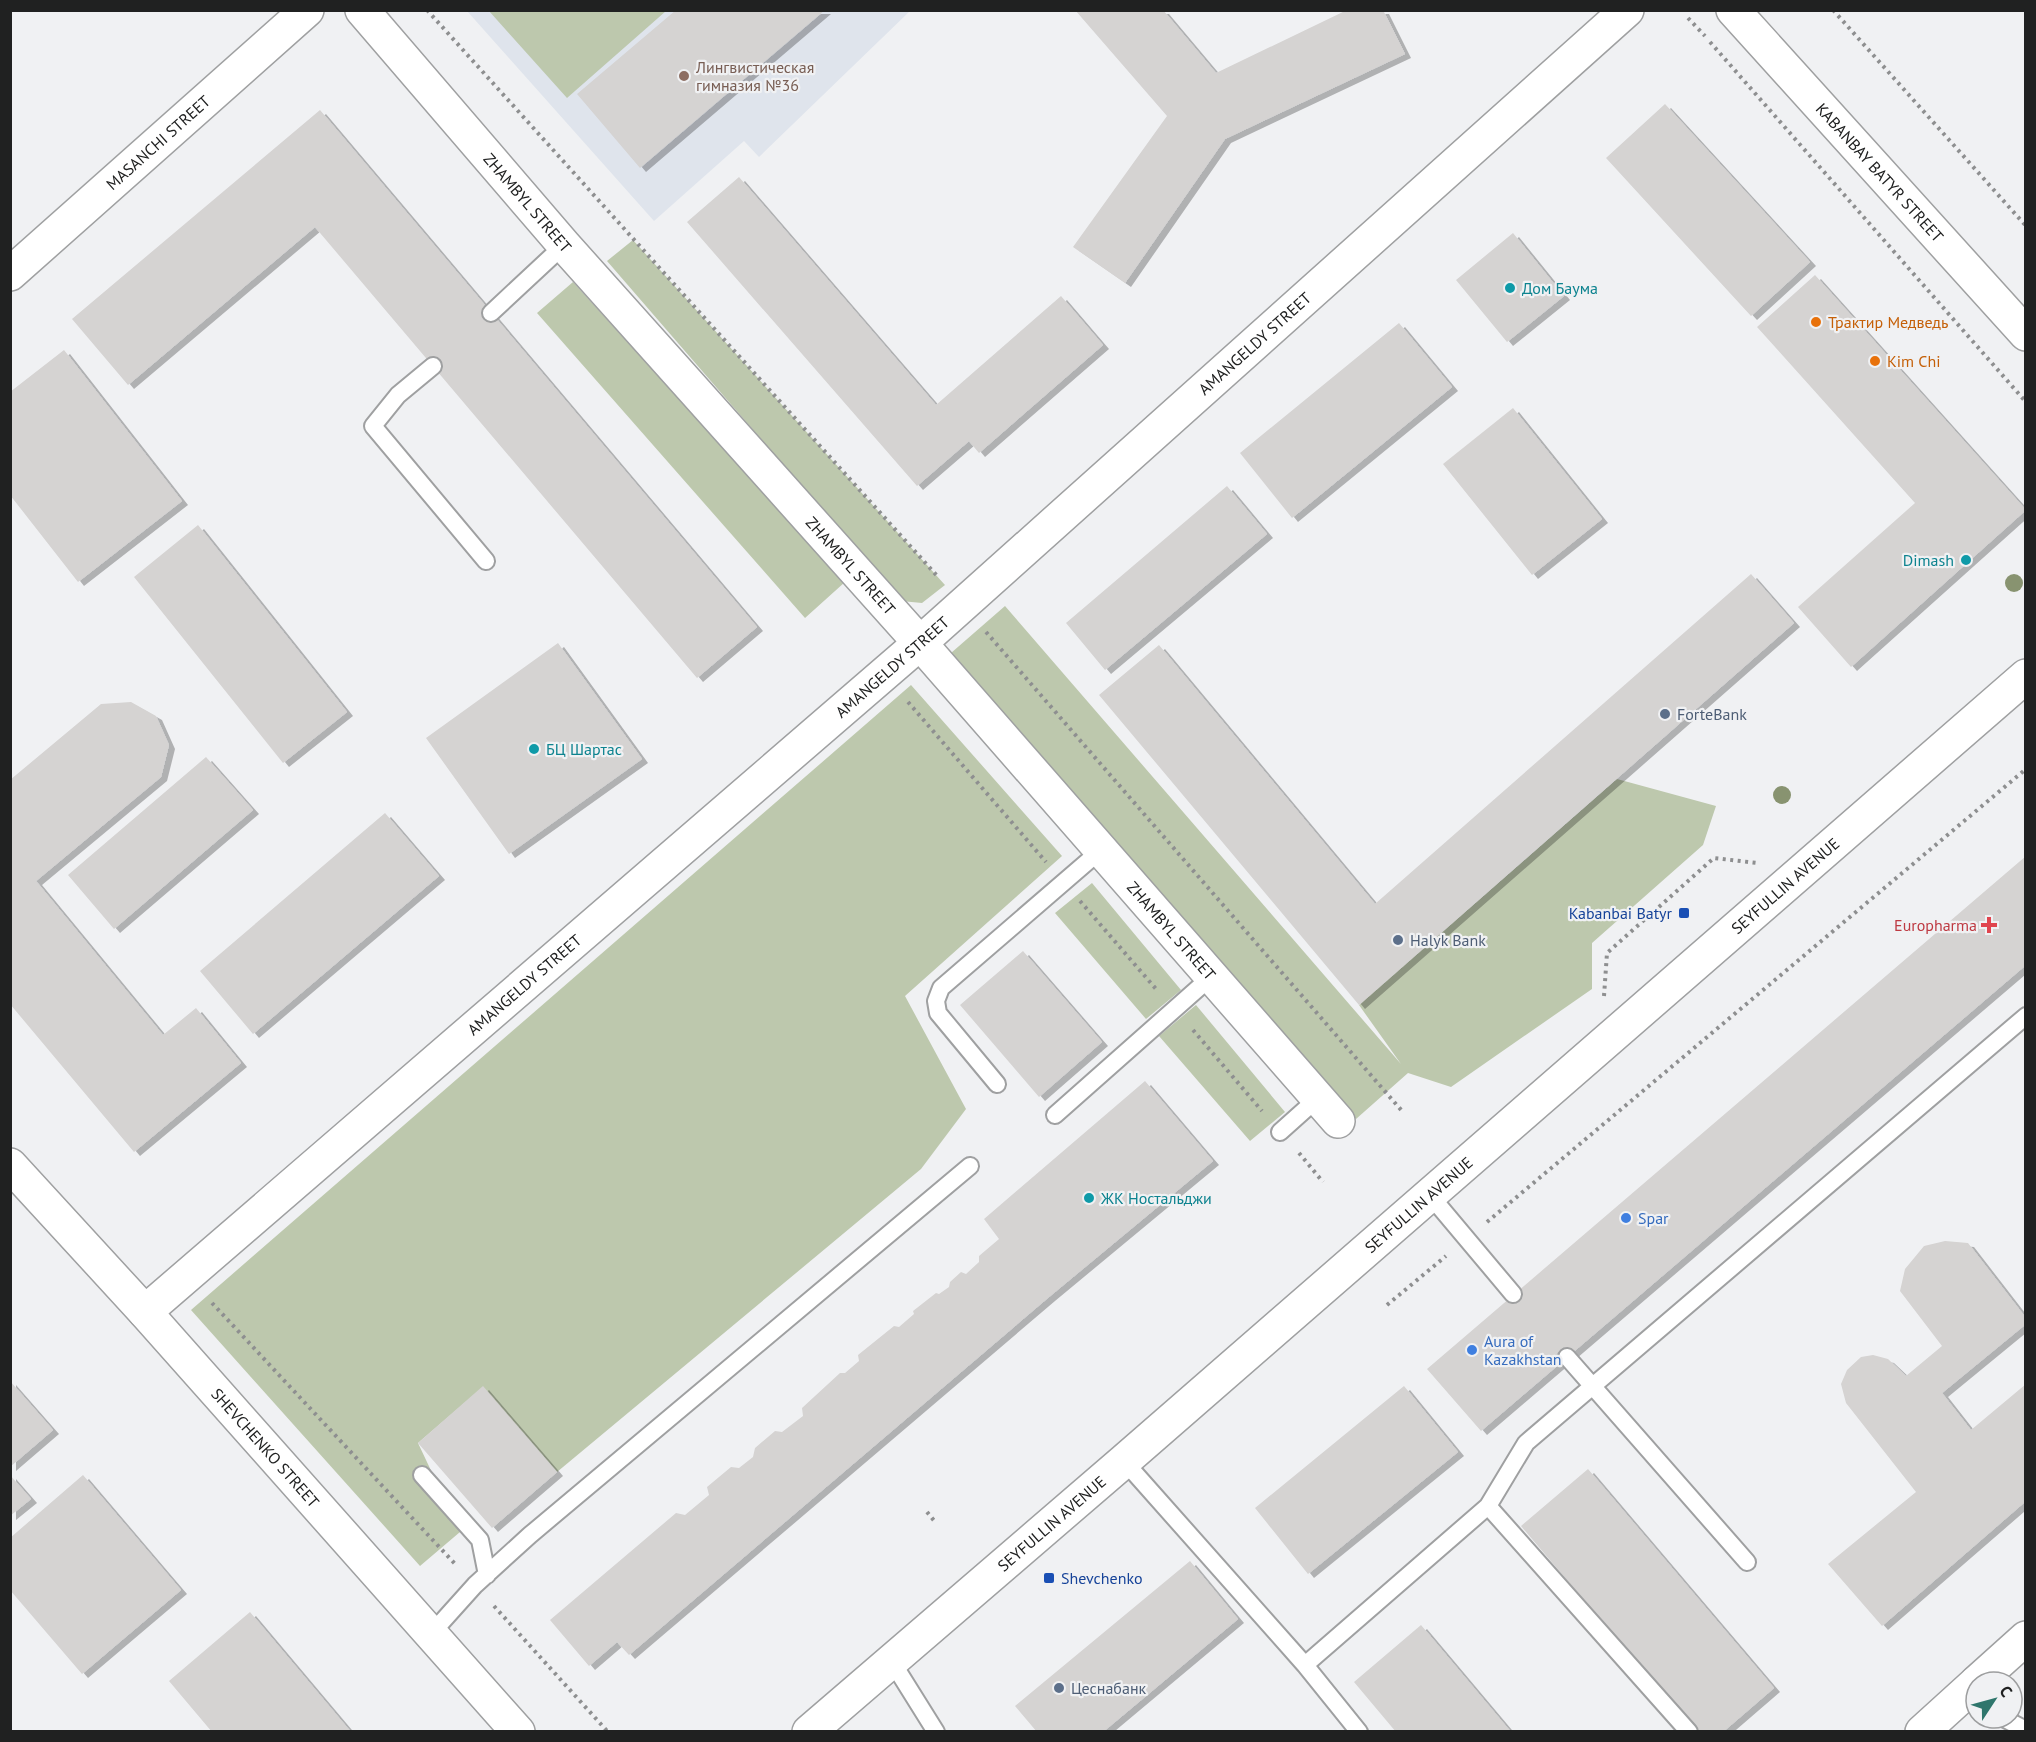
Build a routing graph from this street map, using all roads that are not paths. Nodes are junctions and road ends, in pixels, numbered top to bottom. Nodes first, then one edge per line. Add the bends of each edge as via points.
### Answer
1 (307, 10) edge
2 (362, 10) edge
3 (1627, 10) edge
4 (1733, 10) edge
5 (564, 245) junction
6 (10, 274) edge
7 (491, 313) dead end
8 (2025, 334) edge
9 (433, 366) dead end
10 (486, 561) dead end
11 (920, 643) junction
12 (2025, 676) edge
13 (1101, 850) junction
14 (1212, 976) junction
15 (2025, 1016) edge
16 (998, 1084) dead end
17 (1328, 1110) joint
18 (1055, 1115) dead end
19 (1280, 1132) road end
20 (10, 1165) edge
21 (970, 1166) dead end
22 (1429, 1194) junction
23 (1514, 1294) dead end
24 (145, 1312) junction
25 (1567, 1357) dead end
26 (1592, 1387) junction
27 (1124, 1461) junction
28 (422, 1475) dead end
29 (1488, 1506) junction
30 (1747, 1562) dead end
31 (481, 1580) junction
32 (431, 1634) junction
33 (2025, 1638) edge
34 (891, 1660) junction
35 (1305, 1665) junction
36 (1994, 1670) edge
37 (1964, 1698) edge
38 (518, 1731) edge
39 (809, 1731) edge
40 (936, 1731) edge
41 (1359, 1731) edge
42 (1689, 1731) edge
43 (1922, 1731) edge

1 - 6 street, MASANCHI STREET
2 - 5 street, ZHAMBYL STREET
3 - 11 street, AMANGELDY STREET
4 - 8 street, KABANBAY BATYR STREET
5 - 7 lane
5 - 11 street, ZHAMBYL STREET
9 - 10 lane via 398,395 373,426
11 - 13 street, ZHAMBYL STREET
11 - 24 street, AMANGELDY STREET
12 - 22 street, SEYFULLIN AVENUE
13 - 14 street, ZHAMBYL STREET
13 - 16 lane via 941,988 936,1001 938,1013
14 - 17 street, ZHAMBYL STREET
14 - 18 lane
15 - 26 lane
17 - 19 lane
20 - 24 street, SHEVCHENKO STREET
21 - 31 lane
22 - 23 lane
22 - 27 street, SEYFULLIN AVENUE
24 - 32 street, SHEVCHENKO STREET
25 - 26 lane
26 - 29 lane via 1526,1443
26 - 30 lane
27 - 34 street, SEYFULLIN AVENUE
27 - 35 lane
28 - 31 lane via 480,1540
29 - 35 lane
29 - 42 lane
31 - 32 lane
32 - 38 street, SHEVCHENKO STREET
33 - 36 street
34 - 39 street, SEYFULLIN AVENUE
34 - 40 lane
35 - 41 lane
37 - 43 street

